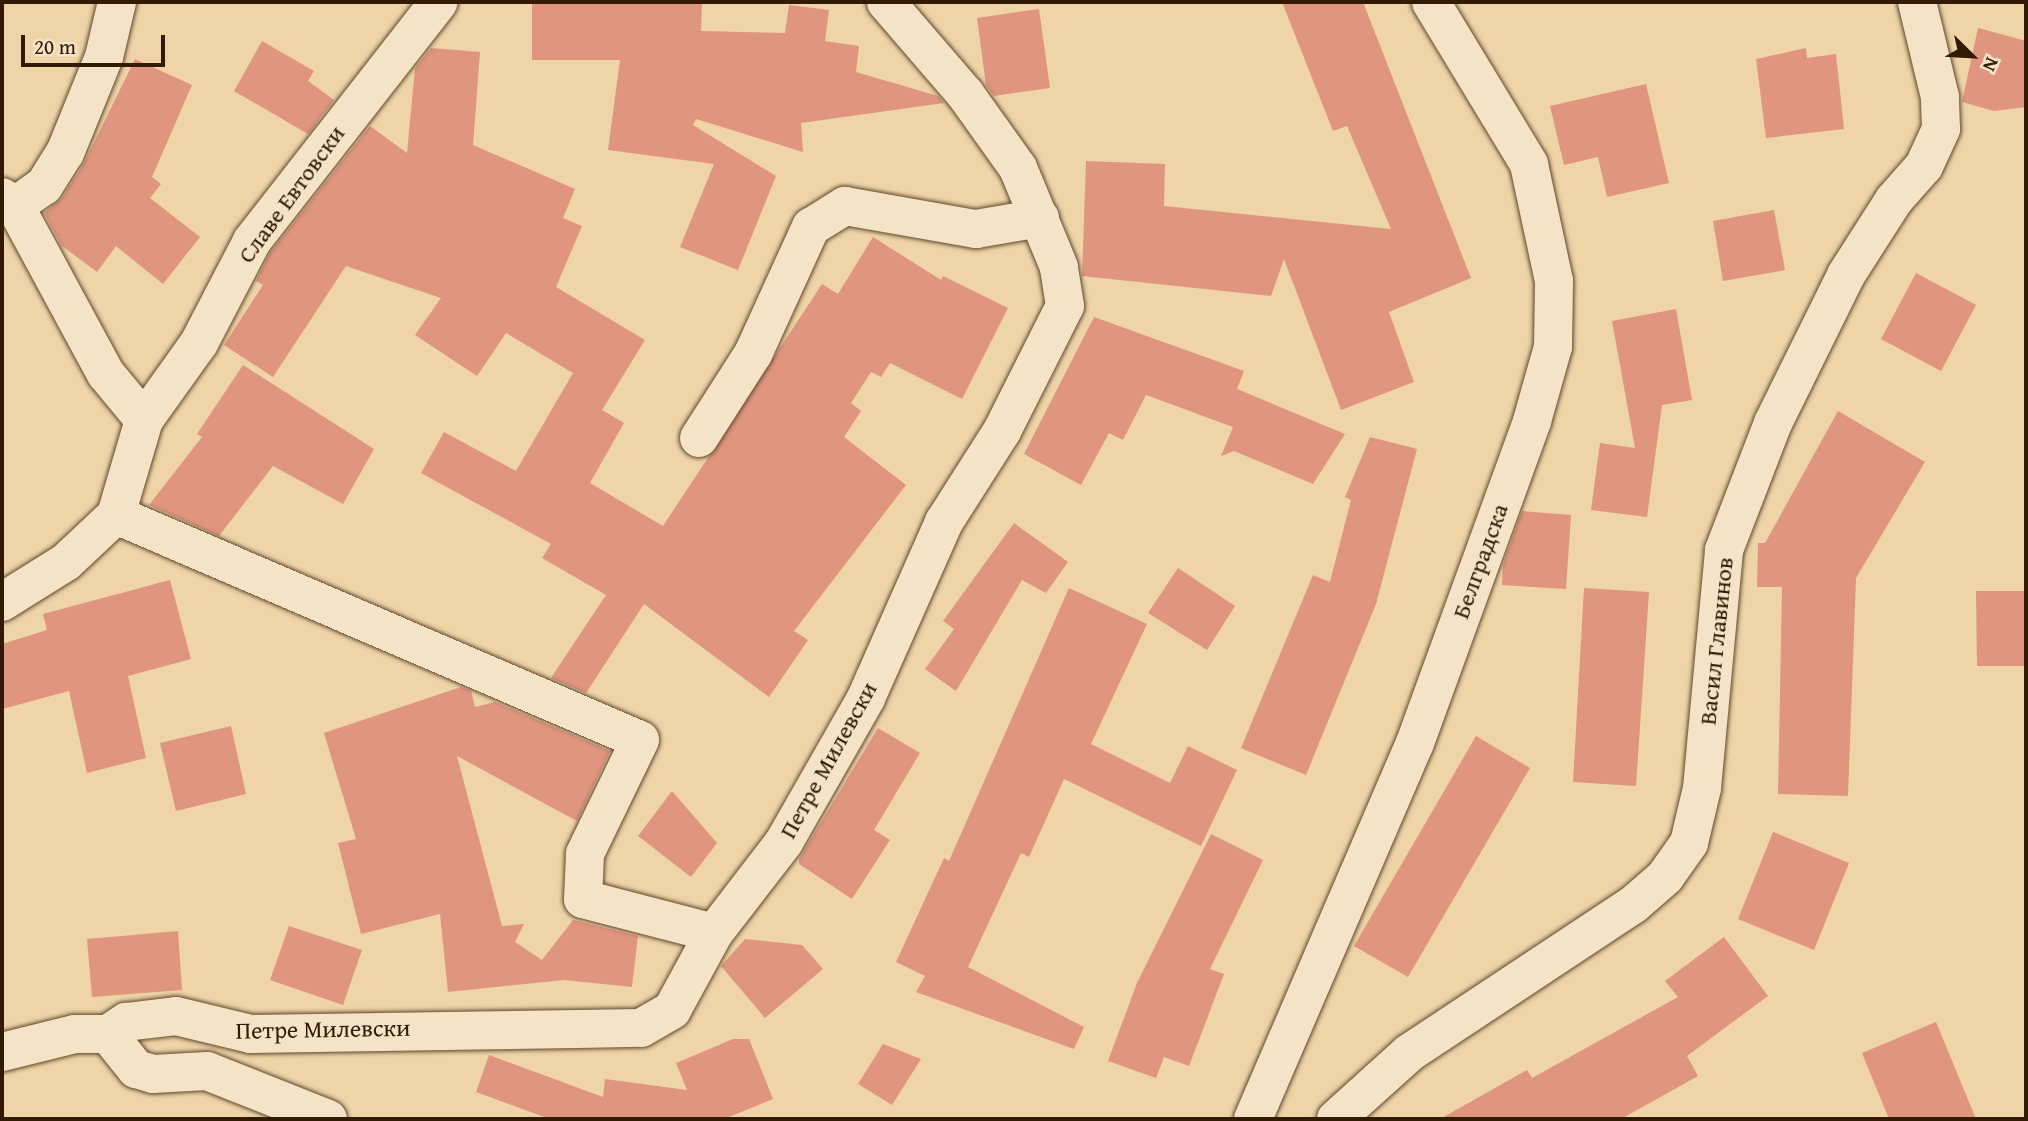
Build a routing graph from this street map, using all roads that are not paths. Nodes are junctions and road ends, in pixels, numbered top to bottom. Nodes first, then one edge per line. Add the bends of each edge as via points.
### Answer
1 (117, 2) edge
2 (439, 2) edge
3 (886, 2) edge
4 (1430, 2) edge
5 (1917, 2) edge
6 (6, 203) edge
7 (1040, 218) junction
8 (145, 420) junction
9 (699, 438) dead end
10 (116, 514) junction
11 (2, 602) edge
12 (714, 933) junction
13 (108, 1034) junction
14 (2, 1052) edge
15 (328, 1119) edge
16 (1253, 1119) edge
17 (1336, 1119) edge

1 - 6 street via 104,57 65,153 44,186
2 - 8 street, Славе Евтовски via 252,241 199,343
3 - 7 street, Петре Милевски via 1001,141
4 - 16 street, Белградска via 1529,164 1554,281 1553,347 1532,421 1415,743
5 - 17 street, Васил Главинов via 1940,97 1941,129 1924,166 1894,200 1846,275 1773,423 1724,550 1702,788 1689,843 1665,877 1633,905 1409,1053
6 - 8 street via 106,374
7 - 9 street via 976,229 845,206 811,227 753,354
7 - 12 street, Петре Милевски via 1059,267 1065,306 1042,356 944,522 866,698 784,842
8 - 10 street, Славе Евтовски
10 - 11 street via 66,562
10 - 12 street via 640,740 585,854 583,898
12 - 13 street, Петре Милевски via 672,1010 641,1028 251,1034 167,1016 126,1022
13 - 14 street via 75,1034
13 - 15 street via 136,1069 153,1074 207,1072

